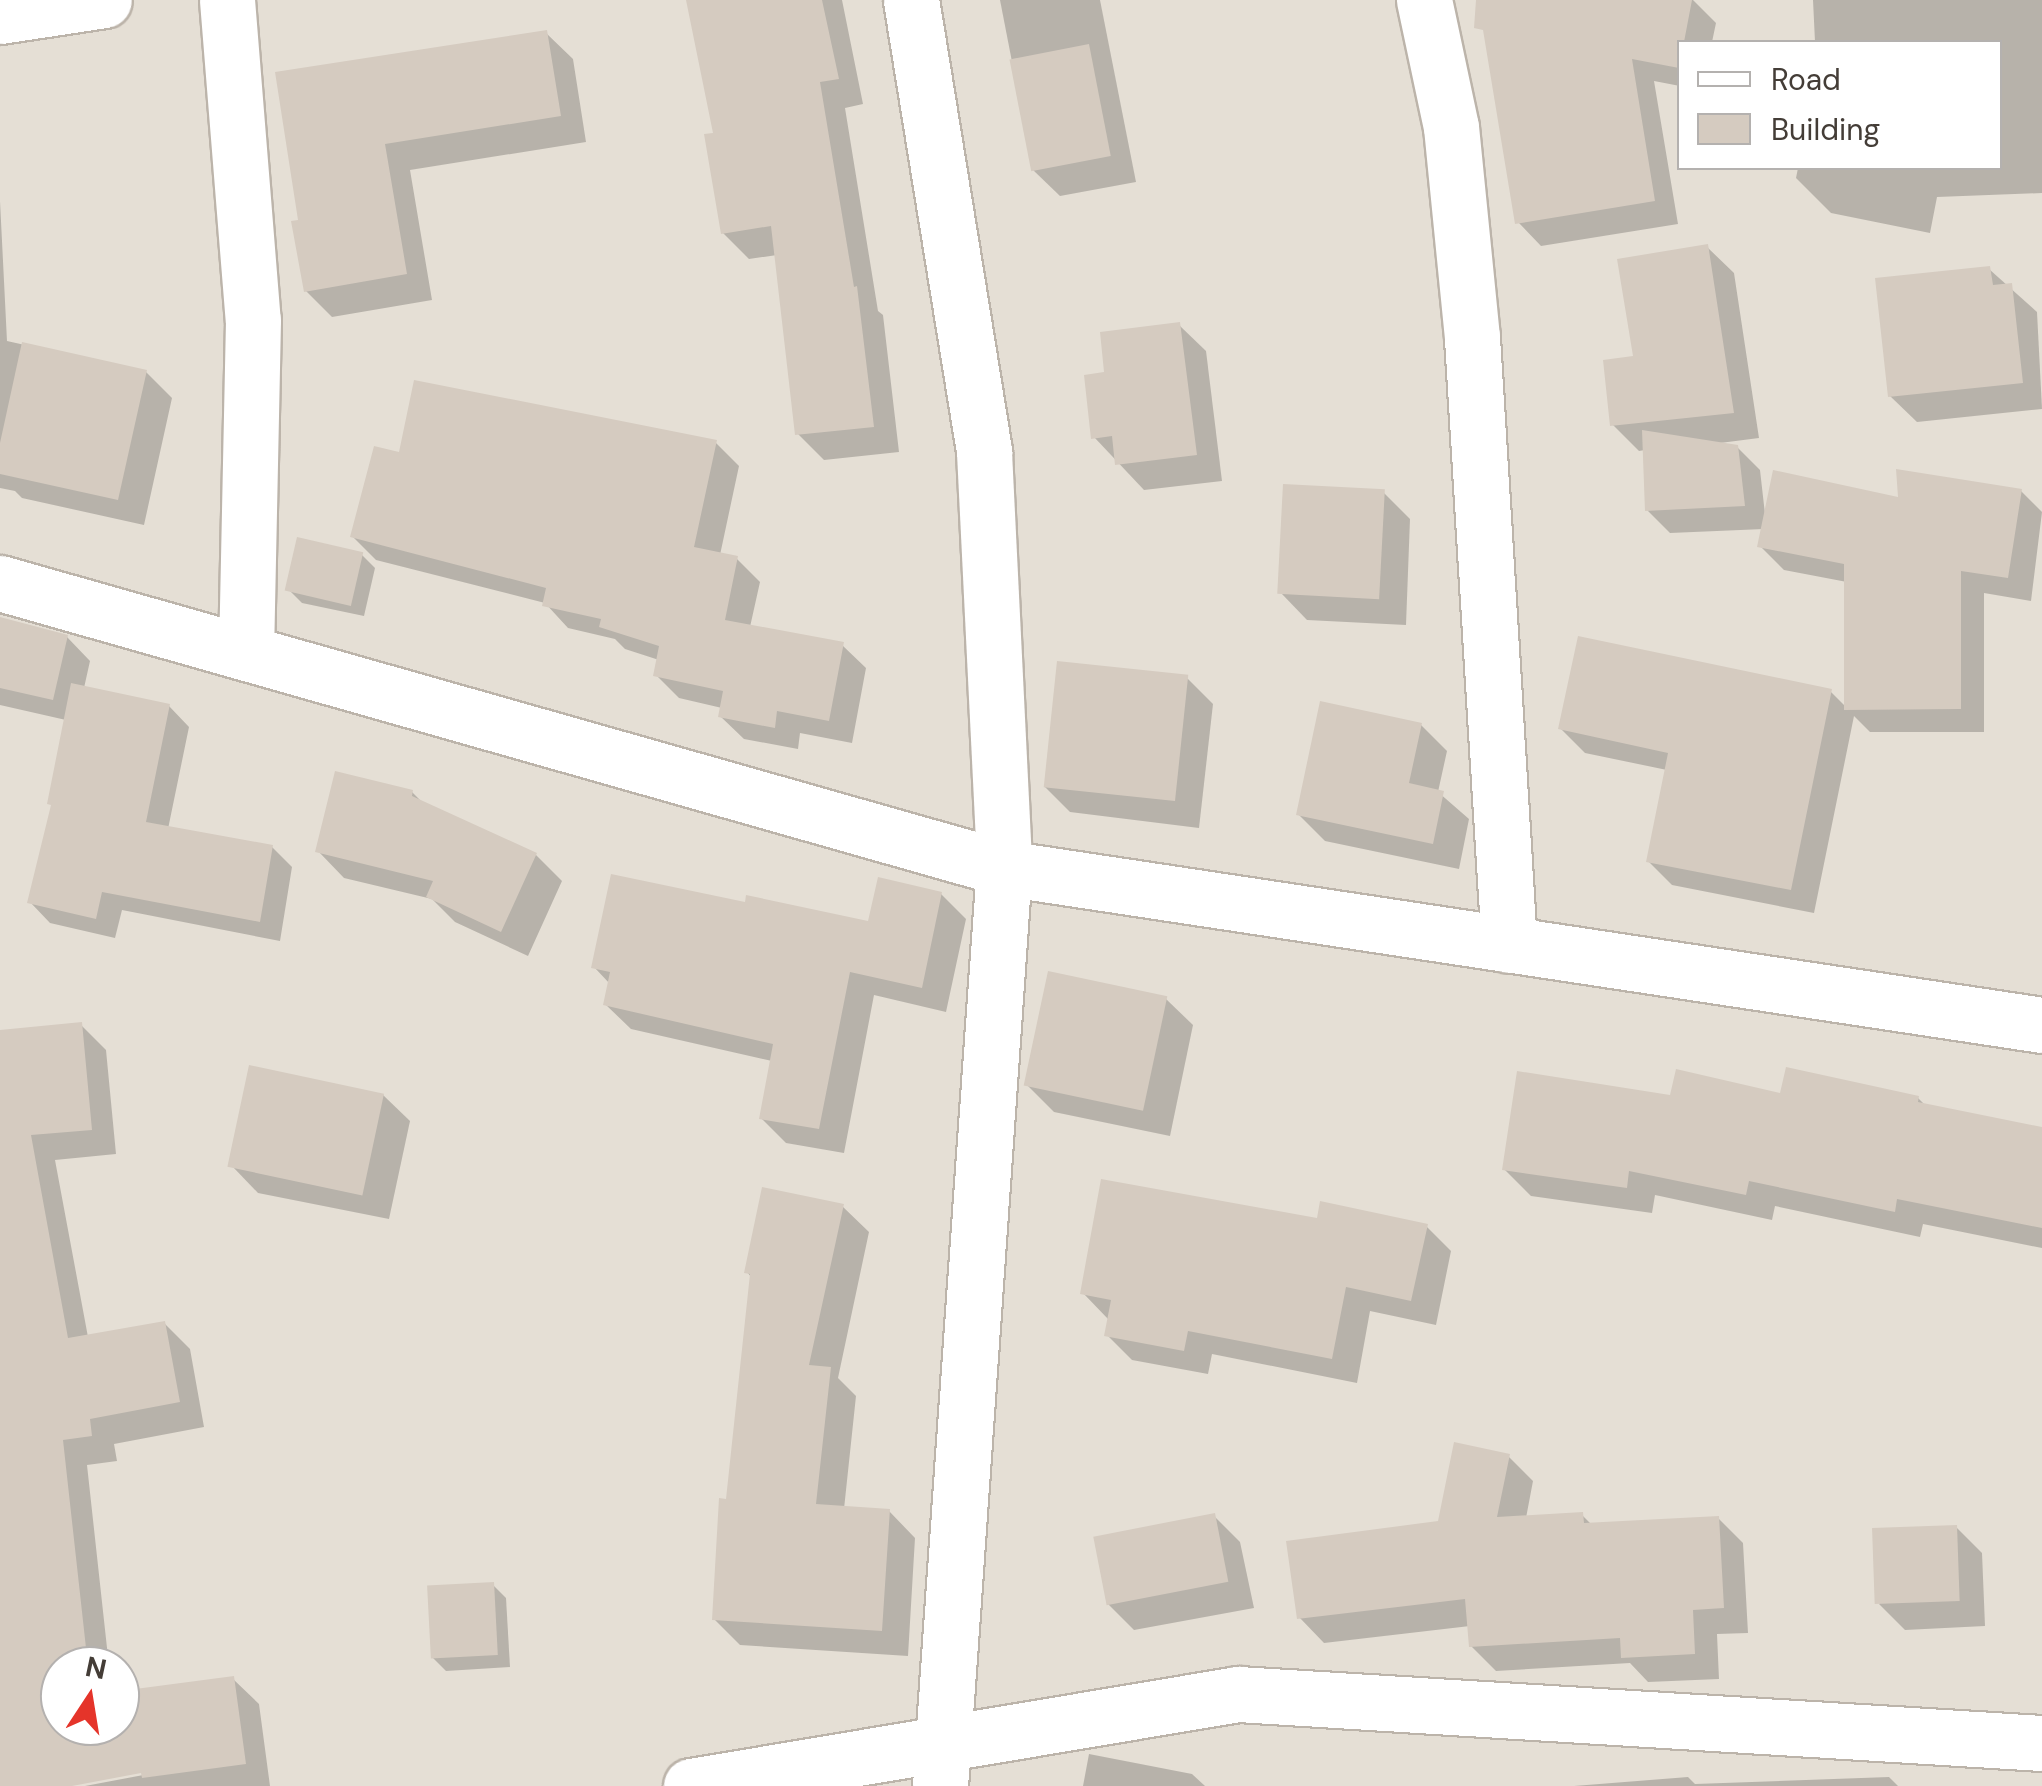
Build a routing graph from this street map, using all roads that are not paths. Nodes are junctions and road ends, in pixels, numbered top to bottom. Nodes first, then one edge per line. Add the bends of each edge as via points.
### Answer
1 (104, 0) edge
2 (227, 0) edge
3 (911, 0) edge
4 (1424, 0) edge
5 (0, 16) edge
6 (0, 583) edge
7 (246, 652) junction
8 (1004, 868) junction
9 (1509, 945) junction
10 (2042, 1025) edge
11 (2042, 1743) edge
12 (940, 1765) edge
13 (691, 1786) edge

1 - 5 street
2 - 7 street via 253,320
3 - 8 street via 984,452
4 - 9 street via 1451,127 1472,338
6 - 7 street
7 - 8 street
8 - 9 street
8 - 12 street
9 - 10 street
11 - 12 street via 1238,1694
12 - 13 street

